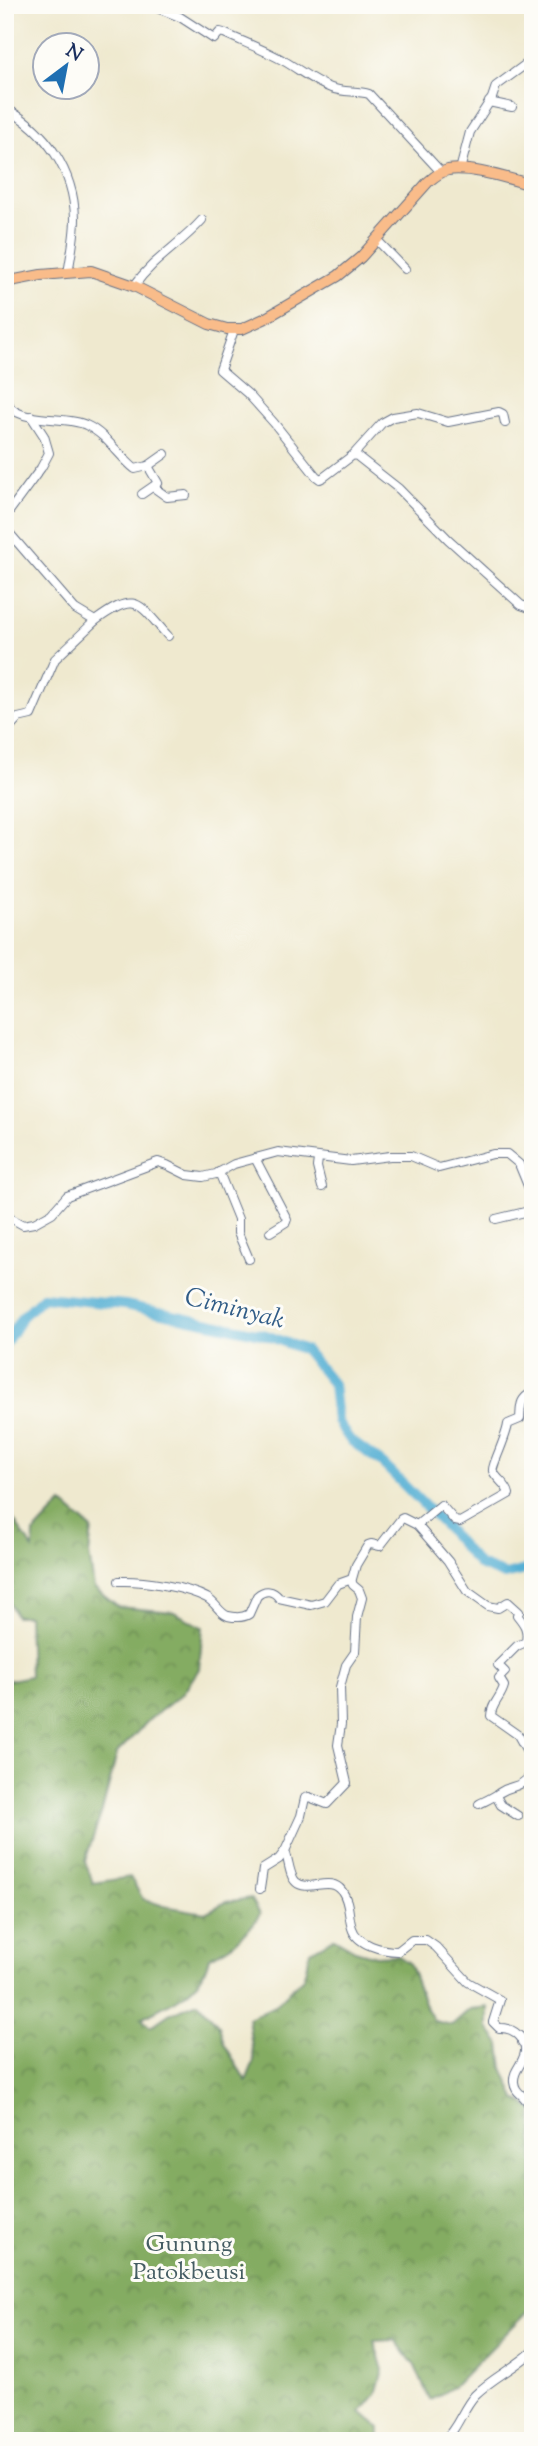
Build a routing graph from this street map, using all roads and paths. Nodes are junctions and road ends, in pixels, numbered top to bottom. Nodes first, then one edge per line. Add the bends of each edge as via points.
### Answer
1 (150, 5) edge
2 (533, 58) edge
3 (489, 102) junction
4 (512, 107) dead end
5 (5, 108) edge
6 (460, 170) junction
7 (441, 172) junction
8 (533, 185) edge
9 (202, 220) dead end
10 (376, 239) junction
11 (405, 269) dead end
12 (68, 273) junction
13 (5, 282) edge
14 (134, 286) junction
15 (233, 330) junction
16 (5, 393) edge
17 (31, 416) junction
18 (506, 423) dead end
19 (165, 454) dead end
20 (355, 454) junction
21 (148, 466) junction
22 (153, 487) junction
23 (142, 494) dead end
24 (186, 495) dead end
25 (5, 517) edge
26 (5, 528) edge
27 (533, 609) edge
28 (95, 621) junction
29 (168, 636) dead end
30 (5, 732) edge
31 (256, 1158) junction
32 (318, 1159) junction
33 (219, 1172) junction
34 (322, 1187) dead end
35 (533, 1198) edge
36 (533, 1210) edge
37 (5, 1215) edge
38 (496, 1219) dead end
39 (270, 1232) dead end
40 (249, 1259) dead end
41 (533, 1392) edge
42 (417, 1525) junction
43 (351, 1580) junction
44 (119, 1581) dead end
45 (533, 1762) edge
46 (533, 1773) edge
47 (496, 1796) junction
48 (479, 1804) dead end
49 (518, 1816) dead end
50 (285, 1851) junction
51 (260, 1889) dead end
52 (533, 2036) edge
53 (522, 2042) junction
54 (533, 2116) edge
55 (533, 2351) edge
56 (443, 2441) edge

1 - 7 street via 214,39 223,33 327,87 369,94
2 - 3 street via 499,83
3 - 4 street
3 - 6 street via 470,132
5 - 12 street via 52,147 67,177 75,220
6 - 7 main road
6 - 8 main road
7 - 10 main road
9 - 14 street via 145,270
10 - 11 street
10 - 15 main road via 331,281 257,323
12 - 13 main road
12 - 14 main road via 91,271
14 - 15 main road via 209,324
15 - 20 street via 220,370 274,422 316,476 324,477
16 - 17 street via 11,408
17 - 21 street via 86,425 135,469
17 - 25 street via 49,453
18 - 20 street via 499,412 448,422 418,413 393,417
19 - 21 street
20 - 27 street via 399,489 521,605
21 - 22 street via 158,482
22 - 23 street
22 - 24 street via 167,497
26 - 28 street via 75,609
28 - 29 street via 135,603
28 - 30 street via 55,659 30,716 18,718
31 - 32 street via 278,1152
31 - 33 street
31 - 39 street via 287,1219
32 - 34 street
32 - 35 street via 404,1156 439,1168 507,1154 519,1164
33 - 37 street via 194,1177 158,1162 67,1196 52,1213 34,1223 23,1225
33 - 40 street
36 - 38 street
41 - 42 street via 521,1403 520,1419 508,1424 493,1465 509,1494 458,1523 439,1505
42 - 43 street via 403,1518 380,1546 368,1545
42 - 45 street via 467,1591 488,1606 498,1608 508,1602 525,1624 526,1642 498,1665 505,1672 499,1678 504,1686 491,1716 518,1735
43 - 44 street via 338,1584 325,1601 311,1605 279,1598 274,1591 260,1593 250,1614 240,1618 224,1615 211,1600 198,1595 152,1583
43 - 50 street via 362,1598 355,1651 340,1687 338,1745 347,1783 327,1804 305,1798
46 - 47 street via 523,1784
47 - 48 street
47 - 49 street
50 - 51 street via 263,1869
50 - 53 street via 300,1885 332,1884 342,1890 351,1927 370,1946 398,1951 412,1940 426,1940 468,1982 500,2000 495,2026 513,2030
52 - 53 street
53 - 54 street via 525,2055 514,2082
55 - 56 street via 479,2391

